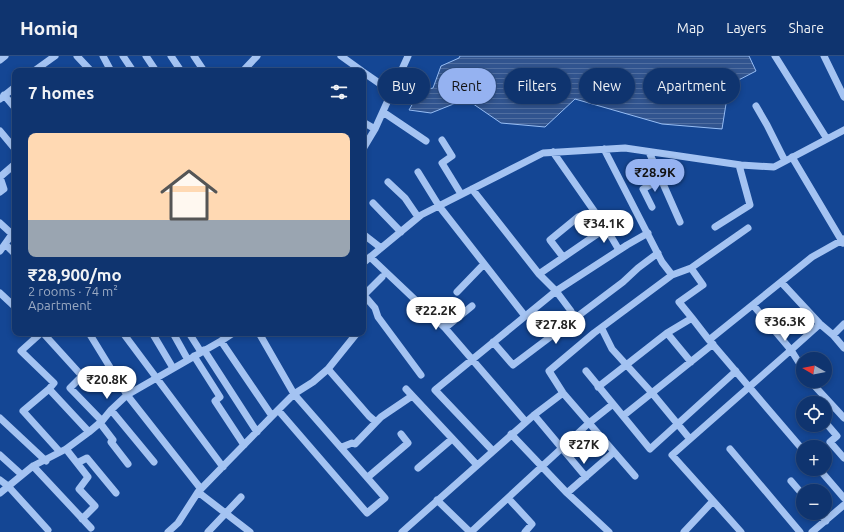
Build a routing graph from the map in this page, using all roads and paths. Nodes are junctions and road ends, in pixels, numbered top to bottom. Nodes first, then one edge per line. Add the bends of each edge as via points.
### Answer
1 (5, 56) edge
2 (55, 56) edge
3 (77, 56) edge
4 (103, 56) edge
5 (123, 56) edge
6 (146, 56) edge
7 (171, 56) edge
8 (194, 56) edge
9 (257, 56) edge
10 (341, 56) edge
11 (408, 56) edge
12 (775, 56) edge
13 (824, 56) edge
14 (0, 60) edge
15 (38, 68) edge
16 (87, 68) edge
17 (109, 68) edge
18 (131, 68) edge
19 (154, 68) edge
20 (179, 68) edge
21 (202, 68) edge
22 (246, 68) edge
23 (358, 68) edge
24 (403, 68) edge
25 (366, 74) edge
26 (378, 82) edge
27 (12, 89) edge
28 (2, 97) edge
29 (844, 97) edge
30 (387, 104) edge
31 (12, 105) edge
32 (756, 106) dead end
33 (383, 112) junction
34 (366, 124) edge
35 (375, 129) junction
36 (844, 130) edge
37 (0, 131) edge
38 (827, 139) junction
39 (442, 140) dead end
40 (426, 141) dead end
41 (366, 144) edge
42 (12, 145) edge
43 (604, 149) junction
44 (553, 152) junction
45 (649, 152) junction
46 (792, 157) junction
47 (785, 161) junction
48 (739, 165) junction
49 (12, 167) edge
50 (418, 172) dead end
51 (0, 177) edge
52 (661, 179) junction
53 (388, 182) dead end
54 (472, 189) junction
55 (0, 192) edge
56 (461, 194) junction
57 (373, 204) dead end
58 (439, 206) junction
59 (652, 207) dead end
60 (418, 217) junction
61 (578, 217) dead end
62 (680, 222) dead end
63 (0, 223) edge
64 (715, 227) dead end
65 (606, 228) junction
66 (748, 228) dead end
67 (12, 231) edge
68 (401, 232) junction
69 (648, 233) junction
70 (12, 234) edge
71 (366, 236) edge
72 (843, 241) edge
73 (5, 244) junction
74 (381, 248) junction
75 (619, 250) junction
76 (0, 251) edge
77 (12, 251) edge
78 (658, 253) junction
79 (370, 257) junction
80 (562, 257) junction
81 (366, 260) edge
82 (484, 264) junction
83 (691, 268) junction
84 (539, 274) junction
85 (672, 275) junction
86 (382, 277) dead end
87 (781, 282) junction
88 (556, 291) junction
89 (366, 292) edge
90 (457, 292) dead end
91 (0, 293) edge
92 (366, 298) edge
93 (12, 304) edge
94 (753, 305) junction
95 (472, 306) dead end
96 (571, 311) dead end
97 (525, 316) junction
98 (692, 318) junction
99 (820, 324) junction
100 (844, 324) edge
101 (445, 328) junction
102 (602, 329) junction
103 (667, 333) junction
104 (832, 335) junction
105 (38, 336) edge
106 (45, 336) edge
107 (91, 336) edge
108 (125, 336) edge
109 (154, 336) dead end
110 (175, 336) edge
111 (191, 336) edge
112 (228, 336) edge
113 (261, 336) edge
114 (355, 336) edge
115 (221, 341) junction
116 (493, 342) junction
117 (711, 342) junction
118 (844, 348) edge
119 (791, 350) junction
120 (203, 351) junction
121 (191, 358) junction
122 (796, 358) edge
123 (472, 359) junction
124 (691, 362) junction
125 (627, 366) junction
126 (173, 368) junction
127 (328, 369) junction
128 (586, 371) dead end
129 (736, 372) junction
130 (421, 375) dead end
131 (156, 378) junction
132 (598, 387) junction
133 (749, 387) junction
134 (816, 388) edge
135 (49, 389) junction
136 (406, 389) dead end
137 (563, 393) junction
138 (652, 393) junction
139 (294, 394) junction
140 (127, 395) junction
141 (412, 396) junction
142 (613, 404) junction
143 (111, 410) junction
144 (278, 410) junction
145 (534, 415) junction
146 (272, 416) junction
147 (623, 416) junction
148 (0, 418) edge
149 (844, 418) edge
150 (101, 422) junction
151 (376, 422) junction
152 (526, 422) junction
153 (589, 423) junction
154 (677, 424) junction
155 (832, 430) edge
156 (89, 432) junction
157 (257, 432) junction
158 (401, 434) dead end
159 (512, 434) junction
160 (452, 439) junction
161 (690, 439) junction
162 (796, 442) edge
163 (244, 445) junction
164 (342, 447) junction
165 (562, 448) junction
166 (730, 449) dead end
167 (493, 450) junction
168 (63, 451) junction
169 (614, 452) junction
170 (0, 455) edge
171 (844, 458) edge
172 (46, 461) junction
173 (154, 462) dead end
174 (77, 464) junction
175 (128, 464) dead end
176 (477, 465) junction
177 (34, 466) junction
178 (542, 466) junction
179 (223, 467) junction
180 (418, 468) dead end
181 (22, 475) junction
182 (635, 476) dead end
183 (826, 476) edge
184 (368, 477) junction
185 (586, 477) junction
186 (0, 480) edge
187 (791, 481) dead end
188 (8, 486) junction
189 (796, 487) edge
190 (200, 491) junction
191 (0, 493) edge
192 (116, 493) dead end
193 (567, 493) junction
194 (241, 497) dead end
195 (508, 498) junction
196 (844, 498) edge
197 (437, 500) junction
198 (713, 501) junction
199 (844, 505) edge
200 (226, 513) junction
201 (832, 515) edge
202 (82, 519) junction
203 (826, 520) edge
204 (91, 528) dead end
205 (48, 530) dead end
206 (212, 531) edge
207 (168, 532) edge
208 (250, 532) edge
209 (402, 532) edge
210 (470, 532) edge
211 (524, 532) edge
212 (609, 532) edge
213 (684, 532) edge
214 (741, 532) edge
215 (800, 532) edge
216 (812, 532) edge

1 - 14 street
2 - 15 street
3 - 16 street
4 - 17 street
5 - 18 street
6 - 19 street
7 - 20 street
8 - 21 street
9 - 22 street
10 - 23 street
11 - 24 street
12 - 38 street
13 - 29 street
25 - 26 street
27 - 28 street
28 - 31 street
30 - 33 street
32 - 47 street
33 - 35 street
33 - 40 street
34 - 35 street
35 - 41 street
36 - 38 street
37 - 42 street
38 - 46 street
39 - 56 street via 452,156 442,163
43 - 44 street
43 - 45 street via 625,148
43 - 69 street
44 - 54 street via 543,153
44 - 65 street
45 - 48 street
45 - 52 street
46 - 47 street
46 - 72 street
47 - 48 street via 774,167
48 - 64 street via 750,205
49 - 51 street
50 - 58 street
51 - 55 street via 4,189
52 - 59 street via 643,189
52 - 62 street
53 - 60 street via 405,198
54 - 56 street
54 - 84 street
56 - 58 street
57 - 68 street
58 - 60 street
58 - 82 street
60 - 68 street
61 - 80 street via 550,240
63 - 67 street
65 - 75 street
65 - 80 street
66 - 83 street
68 - 74 street
69 - 75 street
69 - 78 street
70 - 73 street
71 - 74 street
72 - 87 street via 812,257
73 - 76 street
73 - 77 street
74 - 79 street
75 - 88 street
78 - 85 street
78 - 116 street via 513,366
79 - 81 street
79 - 101 street
80 - 84 street
82 - 90 street
82 - 97 street
83 - 85 street
83 - 98 street via 703,285 680,302
84 - 88 street
85 - 102 street
86 - 89 street
87 - 94 street
87 - 99 street
88 - 96 street
88 - 97 street
91 - 93 street
92 - 130 street
94 - 117 street
94 - 119 street
95 - 101 street
97 - 116 street
98 - 103 street
98 - 117 street
99 - 104 street
99 - 119 street
100 - 104 street
101 - 123 street
102 - 125 street via 612,349
102 - 137 street via 549,371
103 - 124 street
103 - 125 street
104 - 118 street
105 - 135 street via 21,351 54,383
106 - 150 street via 82,376 70,388
107 - 140 street
108 - 131 street
109 - 126 street
110 - 121 street
111 - 120 street
112 - 115 street
113 - 139 street
114 - 127 street
115 - 120 street
115 - 146 street
116 - 123 street
117 - 124 street
117 - 129 street
119 - 122 street
119 - 133 street
120 - 121 street
120 - 157 street
121 - 126 street
121 - 163 street via 220,397 215,401
123 - 152 street
123 - 167 street via 435,390
124 - 138 street
125 - 132 street
125 - 138 street
126 - 131 street
127 - 139 street
127 - 151 street
128 - 132 street
129 - 133 street
129 - 154 street
131 - 140 street
131 - 179 street
132 - 142 street
133 - 161 street
133 - 162 street
134 - 149 street
135 - 156 street
135 - 168 street via 23,411
136 - 141 street
137 - 145 street
137 - 153 street
138 - 147 street
138 - 154 street
139 - 144 street
139 - 164 street
140 - 143 street
140 - 190 street
141 - 151 street
141 - 160 street
142 - 147 street
142 - 153 street
143 - 150 street
143 - 173 street
144 - 146 street
144 - 184 street via 367,513 385,498
145 - 152 street
145 - 165 street
146 - 157 street
147 - 154 street via 650,449
148 - 172 street
150 - 156 street
150 - 175 street via 111,442
151 - 164 street via 355,444 352,442
152 - 159 street
153 - 165 street
153 - 169 street
154 - 161 street
155 - 171 street via 837,436 830,442
156 - 168 street
157 - 163 street
158 - 184 street via 408,443
159 - 167 street
159 - 178 street
160 - 176 street
160 - 180 street
161 - 198 street via 672,455
163 - 179 street
164 - 184 street
165 - 178 street
165 - 185 street
166 - 215 street
167 - 176 street
168 - 172 street
168 - 174 street
169 - 182 street
169 - 185 street
170 - 181 street
172 - 177 street
174 - 192 street via 87,458
174 - 202 street via 88,477 79,489 96,506
176 - 197 street
177 - 181 street
177 - 202 street
178 - 193 street
178 - 195 street
179 - 190 street
181 - 188 street
183 - 196 street
185 - 193 street
186 - 188 street
187 - 189 street
188 - 191 street
188 - 205 street
190 - 200 street
190 - 207 street via 178,523
193 - 212 street
194 - 200 street
195 - 210 street
195 - 211 street via 532,524
197 - 209 street
197 - 210 street
198 - 213 street
198 - 214 street
199 - 201 street
200 - 206 street
200 - 208 street
202 - 204 street
203 - 216 street

